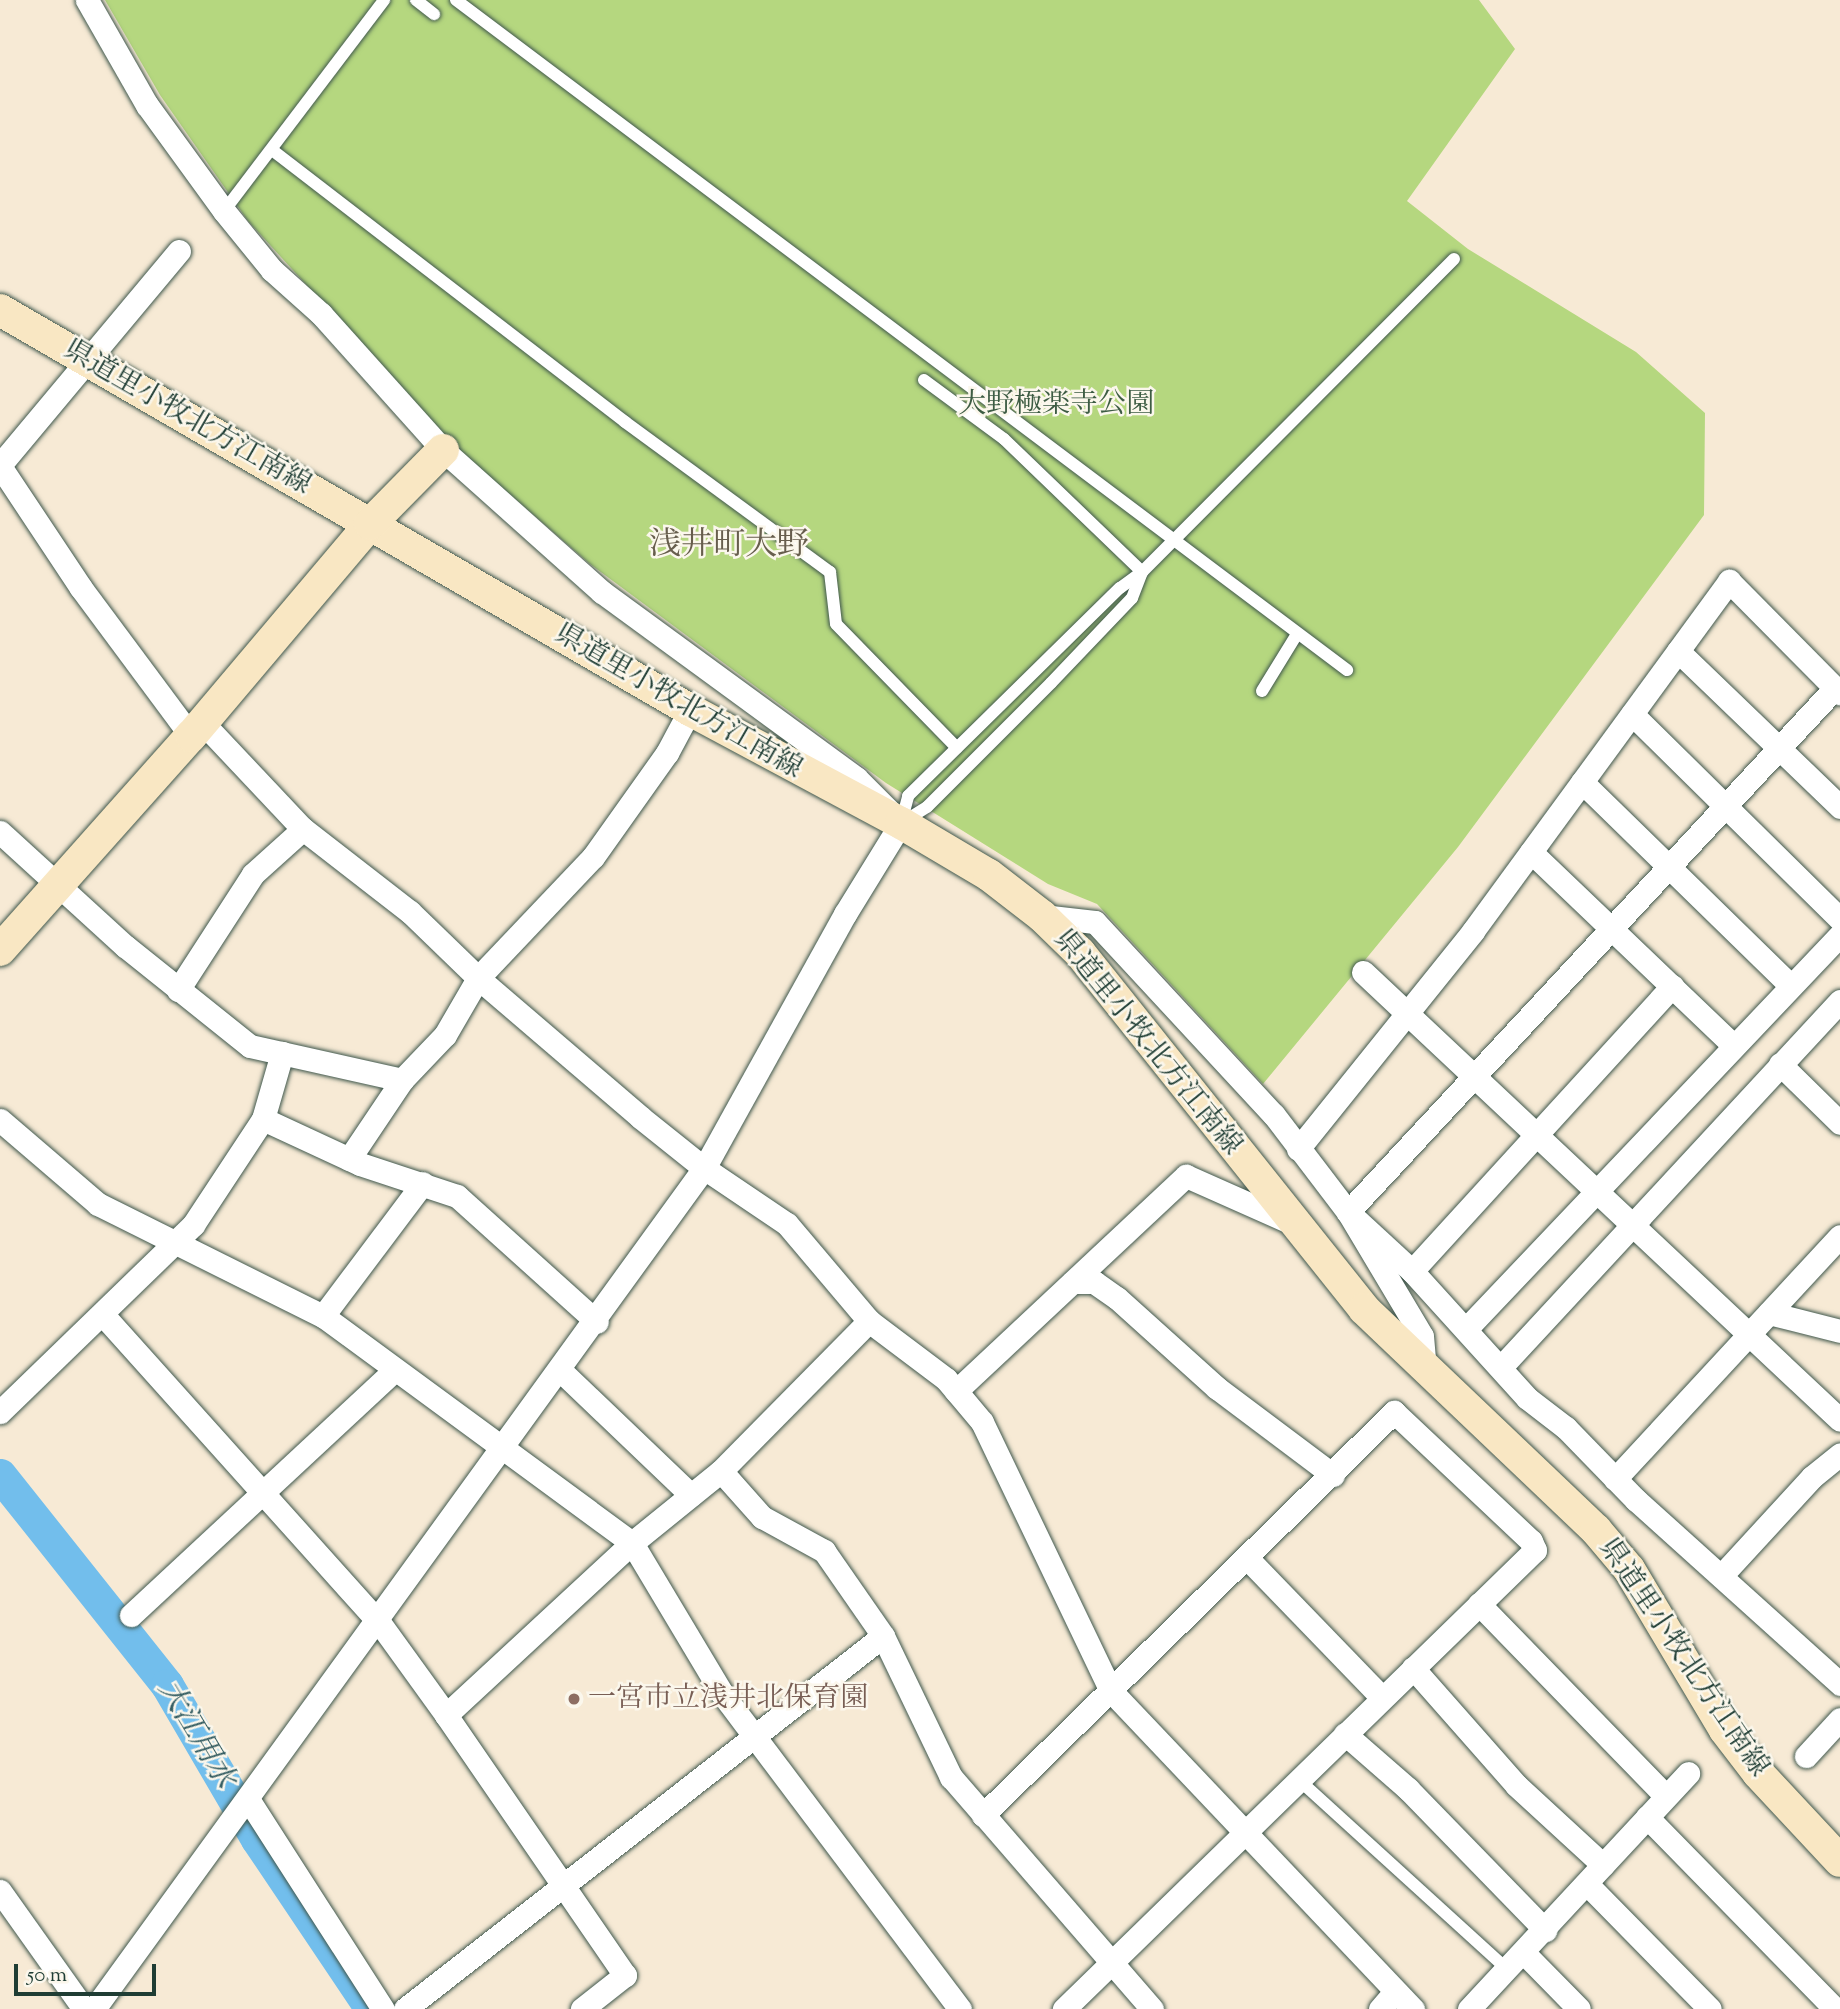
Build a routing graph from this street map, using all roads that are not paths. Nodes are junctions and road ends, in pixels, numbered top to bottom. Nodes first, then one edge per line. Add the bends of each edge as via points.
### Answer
1 (87, 0) edge
2 (384, 0) edge
3 (416, 0) edge
4 (456, 0) edge
5 (434, 14) dead end
6 (272, 150) junction
7 (224, 211) junction
8 (178, 251) dead end
9 (1454, 259) dead end
10 (0, 310) edge
11 (85, 359) junction
12 (924, 380) dead end
13 (443, 450) junction
14 (0, 465) edge
15 (370, 524) junction
16 (1173, 539) junction
17 (1142, 572) junction
18 (1297, 635) junction
19 (1678, 651) junction
20 (1347, 670) dead end
21 (1262, 691) dead end
22 (1837, 691) edge
23 (690, 710) junction
24 (1632, 714) junction
25 (197, 729) junction
26 (957, 748) junction
27 (1779, 748) junction
28 (1582, 782) junction
29 (1726, 806) junction
30 (1840, 807) edge
31 (901, 824) junction
32 (303, 829) junction
33 (0, 832) edge
34 (1531, 852) junction
35 (1669, 867) junction
36 (58, 883) junction
37 (1042, 916) junction
38 (1840, 919) edge
39 (1612, 929) junction
40 (1840, 935) edge
41 (0, 950) edge
42 (1363, 972) dead end
43 (478, 978) junction
44 (1672, 986) junction
45 (1791, 986) junction
46 (178, 990) junction
47 (1840, 1001) edge
48 (1406, 1014) junction
49 (1733, 1045) junction
50 (282, 1054) junction
51 (1780, 1064) junction
52 (1474, 1077) junction
53 (402, 1080) junction
54 (263, 1119) junction
55 (0, 1120) edge
56 (1840, 1124) edge
57 (1536, 1135) junction
58 (1298, 1149) junction
59 (349, 1159) junction
60 (704, 1168) junction
61 (423, 1183) junction
62 (1596, 1192) junction
63 (1348, 1212) junction
64 (1292, 1223) junction
65 (1631, 1224) junction
66 (1840, 1236) edge
67 (174, 1244) junction
68 (1412, 1270) junction
69 (1073, 1282) junction
70 (1769, 1313) junction
71 (104, 1316) junction
72 (323, 1317) junction
73 (869, 1321) junction
74 (597, 1322) junction
75 (1466, 1329) junction
76 (1840, 1331) edge
77 (1748, 1335) junction
78 (1501, 1367) junction
79 (1425, 1368) junction
80 (395, 1370) junction
81 (560, 1370) junction
82 (957, 1391) junction
83 (0, 1412) edge
84 (1840, 1420) edge
85 (502, 1447) junction
86 (1840, 1454) edge
87 (721, 1471) junction
88 (1333, 1475) junction
89 (1615, 1479) junction
90 (262, 1494) junction
91 (691, 1495) junction
92 (632, 1544) junction
93 (1248, 1559) junction
94 (1721, 1576) junction
95 (1479, 1604) junction
96 (131, 1615) dead end
97 (379, 1622) junction
98 (883, 1636) junction
99 (1413, 1668) junction
100 (1840, 1684) edge
101 (1111, 1691) junction
102 (1382, 1698) junction
103 (446, 1715) junction
104 (1840, 1719) edge
105 (1345, 1734) junction
106 (754, 1737) junction
107 (1806, 1756) dead end
108 (1688, 1773) dead end
109 (1298, 1779) junction
110 (1666, 1796) junction
111 (243, 1806) junction
112 (983, 1815) junction
113 (1647, 1817) junction
114 (1242, 1833) junction
115 (1836, 1853) edge
116 (1603, 1865) junction
117 (1587, 1884) junction
118 (560, 1886) junction
119 (0, 1891) edge
120 (1545, 1930) junction
121 (1516, 1961) junction
122 (1112, 1963) junction
123 (1395, 1992) junction
124 (84, 2009) edge
125 (94, 2009) edge
126 (383, 2009) edge
127 (405, 2009) edge
128 (582, 2009) edge
129 (960, 2009) edge
130 (1064, 2009) edge
131 (1152, 2009) edge
132 (1380, 2009) edge
133 (1413, 2009) edge
134 (1469, 2009) edge
135 (1578, 2009) edge
136 (1710, 2009) edge
137 (1835, 2009) edge

1 - 7 street via 148,105
2 - 6 lane
3 - 5 lane
4 - 16 lane
6 - 7 lane
6 - 26 lane via 625,422 830,572 836,624
7 - 13 street via 272,270 321,314
8 - 11 street
9 - 16 lane
10 - 11 main road, 県道里小牧北方江南線
11 - 14 street
11 - 15 main road, 県道里小牧北方江南線
12 - 17 lane via 1004,439
13 - 15 main road
13 - 31 street via 602,592 856,778
14 - 25 street via 81,588
15 - 23 main road, 県道里小牧北方江南線
15 - 25 main road
16 - 17 lane
16 - 18 lane
17 - 26 lane via 1120,588
17 - 31 lane via 1132,598 1060,674 927,807
18 - 20 lane
18 - 21 lane
19 - 22 street via 1729,581
19 - 24 street
19 - 27 street
22 - 27 street
23 - 31 main road, 県道里小牧北方江南線
23 - 43 street via 667,753 593,857
24 - 28 street
24 - 29 street
25 - 32 street
25 - 36 main road
26 - 31 lane via 908,796
27 - 29 street
27 - 30 street
28 - 34 street
28 - 35 street
29 - 35 street
29 - 38 street
31 - 37 main road, 県道里小牧北方江南線 via 989,875
31 - 60 street via 845,914
32 - 43 street via 410,912
32 - 46 street via 253,874
33 - 36 street
34 - 39 street
34 - 48 street
35 - 39 street
35 - 45 street
36 - 41 main road
36 - 46 street
37 - 58 street via 1096,922 1274,1115
37 - 64 main road, 県道里小牧北方江南線 via 1103,981
39 - 44 street
39 - 52 street
40 - 45 street
42 - 48 street
43 - 53 street via 445,1035
43 - 60 street
44 - 49 street
44 - 57 street
45 - 49 street
46 - 50 street via 250,1046
47 - 51 street
48 - 52 street
48 - 58 street
49 - 62 street
50 - 53 street
50 - 54 street
51 - 56 street
51 - 65 street
52 - 57 street
52 - 63 street
53 - 59 street
54 - 59 street
54 - 67 street via 228,1178
55 - 67 street via 98,1204
57 - 62 street
57 - 68 street
58 - 63 street
59 - 61 street
60 - 73 street via 787,1224
60 - 74 street
61 - 72 street
61 - 74 street via 457,1196
62 - 65 street
62 - 75 street
63 - 68 street
63 - 79 street via 1422,1336
64 - 69 street via 1185,1176
64 - 79 main road, 県道里小牧北方江南線 via 1364,1308
65 - 77 street
65 - 78 street
66 - 70 street
67 - 71 street
67 - 72 street
68 - 75 street
69 - 82 street
69 - 88 street via 1094,1282 1117,1298 1217,1388
70 - 76 street
70 - 77 street
71 - 83 street
71 - 90 street
72 - 80 street
73 - 82 street
73 - 87 street
74 - 81 street
75 - 78 street
77 - 84 street
77 - 89 street
78 - 89 street via 1527,1398 1566,1428
79 - 115 main road, 県道里小牧北方江南線 via 1596,1530 1629,1569 1725,1730
80 - 85 street
80 - 90 street
81 - 85 street
81 - 91 street
82 - 101 street via 982,1422
85 - 92 street
85 - 97 street
86 - 94 street via 1812,1477
87 - 91 street
87 - 98 street via 762,1517 824,1551
88 - 93 street
88 - 95 street via 1394,1412 1531,1541 1535,1550
89 - 94 street
90 - 96 street
90 - 97 street
91 - 92 street
92 - 103 street
92 - 106 street via 686,1641
93 - 101 street
93 - 102 street
94 - 100 street
95 - 99 street
95 - 110 street
97 - 103 street
97 - 111 street
98 - 106 street
98 - 112 street via 951,1777
99 - 102 street
99 - 116 street via 1516,1785
101 - 112 street
101 - 114 street
102 - 105 street
103 - 118 street
104 - 107 street
105 - 109 street
105 - 120 street via 1408,1790
106 - 118 street
106 - 129 street
108 - 110 street
109 - 114 street
109 - 121 lane
110 - 113 street
111 - 125 street
111 - 126 street
112 - 122 street
113 - 116 street
113 - 137 street
114 - 122 street
114 - 123 street via 1310,1898
116 - 117 street
117 - 120 street
117 - 136 street
118 - 127 street
118 - 128 street via 625,1975
119 - 124 street
120 - 121 street
121 - 134 street
121 - 135 street
122 - 130 street
122 - 131 street
123 - 132 street
123 - 133 street

